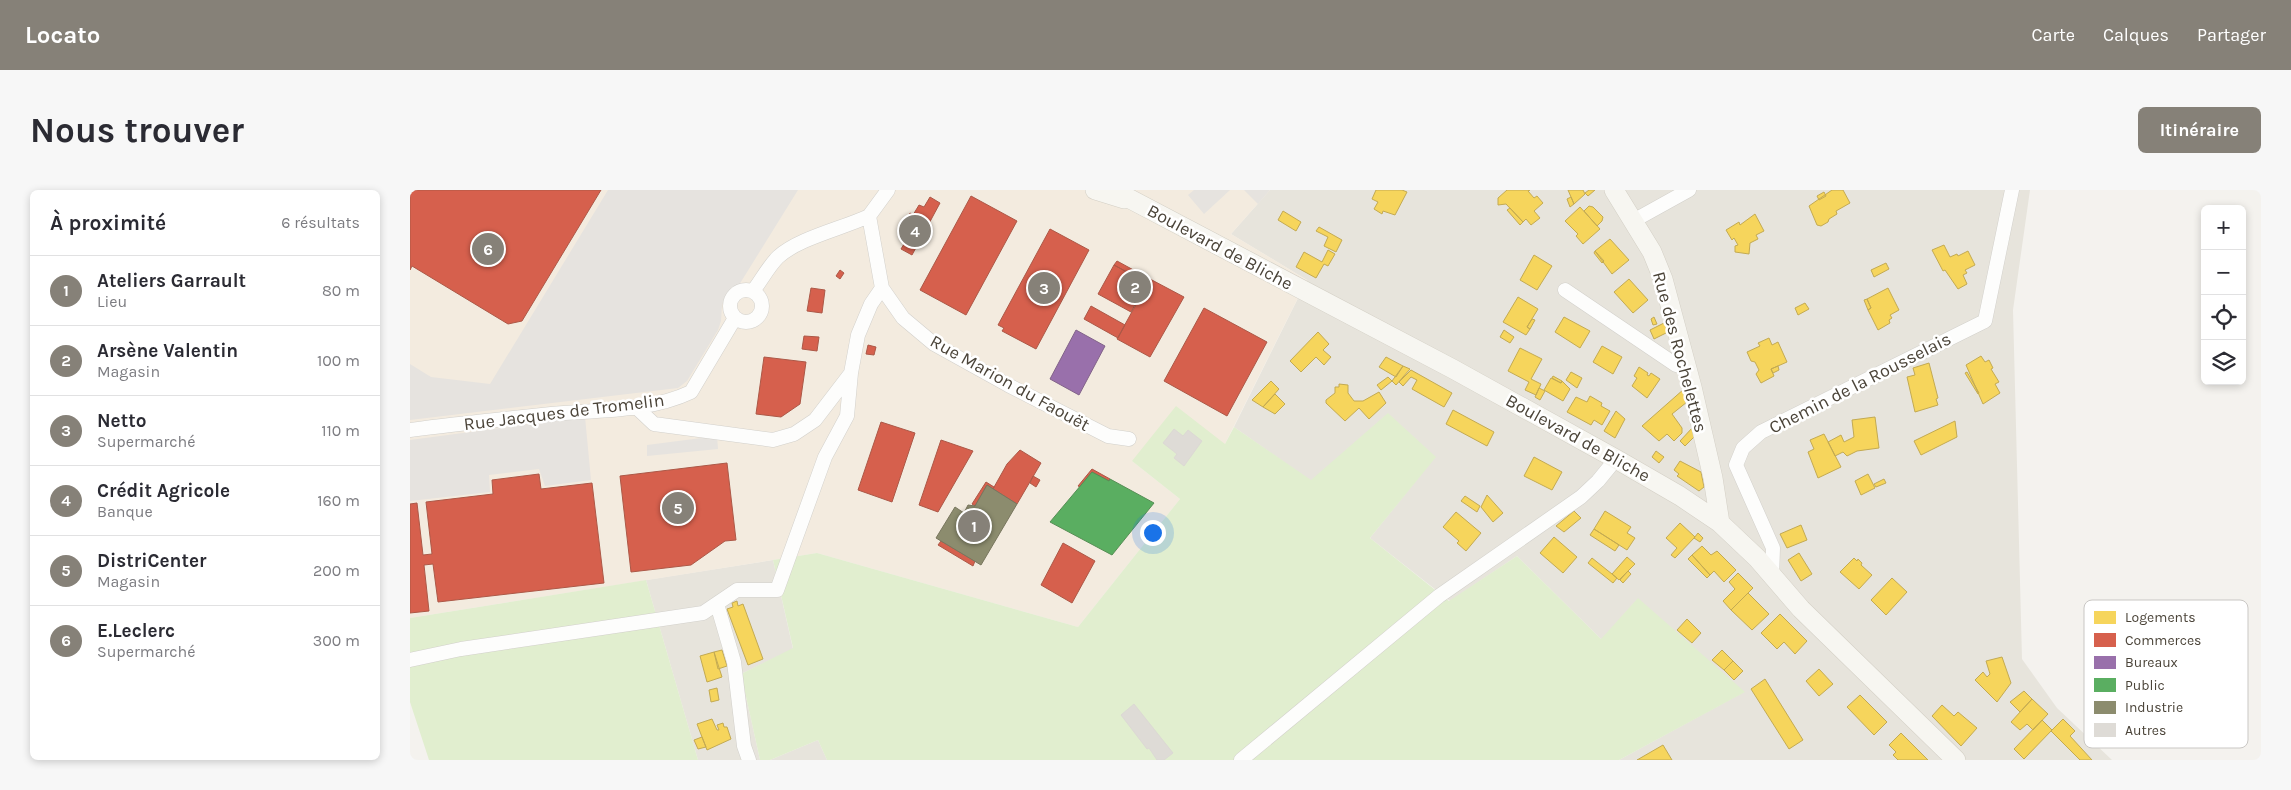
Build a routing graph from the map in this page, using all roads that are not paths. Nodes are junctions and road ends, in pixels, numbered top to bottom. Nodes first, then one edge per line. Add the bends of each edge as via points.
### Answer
1 (1095, 190) edge
2 (1113, 190) edge
3 (1614, 190) edge
4 (1689, 190) edge
5 (2012, 190) edge
6 (884, 192) edge
7 (1136, 203) junction
8 (869, 216) junction
9 (1633, 221) junction
10 (882, 288) junction
11 (1566, 290) dead end
12 (753, 292) junction
13 (734, 318) junction
14 (1686, 366) junction
15 (851, 373) junction
16 (636, 407) junction
17 (410, 430) edge
18 (1129, 439) dead end
19 (1616, 459) junction
20 (1720, 523) junction
21 (1772, 577) junction
22 (717, 604) junction
23 (410, 660) edge
24 (748, 760) edge
25 (1241, 760) edge
26 (1956, 760) edge

1 - 7 main road, Boulevard de Bliche
2 - 7 main road, Boulevard de Bliche
3 - 9 main road, Rue des Rochelettes
4 - 9 street
5 - 21 street, Chemin de la Rousselais via 1985,321 1761,432 1743,448 1736,465 1772,548
6 - 8 street
7 - 19 main road, Boulevard de Bliche via 1453,369
8 - 10 street, Rue Marion du Faouët
8 - 12 street via 799,243 778,258
9 - 14 main road, Rue des Rochelettes via 1652,252 1663,279
10 - 15 street via 871,304 858,335
10 - 18 street, Rue Marion du Faouët via 903,318 934,344 1008,386 1108,436
11 - 14 street via 1676,365
12 - 13 street via 740,291 731,298 730,309
12 - 13 street via 762,302 759,315 748,322
13 - 16 street, Rue Jacques de Tromelin via 691,392
14 - 20 main road, Rue des Rochelettes via 1713,478
15 - 16 street via 815,420 794,434 773,440 654,424
15 - 22 street via 847,416 825,457 777,590 737,590
16 - 17 street, Rue Jacques de Tromelin
19 - 20 main road, Boulevard de Bliche
19 - 25 street via 1581,497 1439,596
20 - 21 main road, Boulevard de Bliche
21 - 26 main road, Boulevard de Bliche
22 - 23 street via 704,613 461,649
22 - 24 street via 734,662

